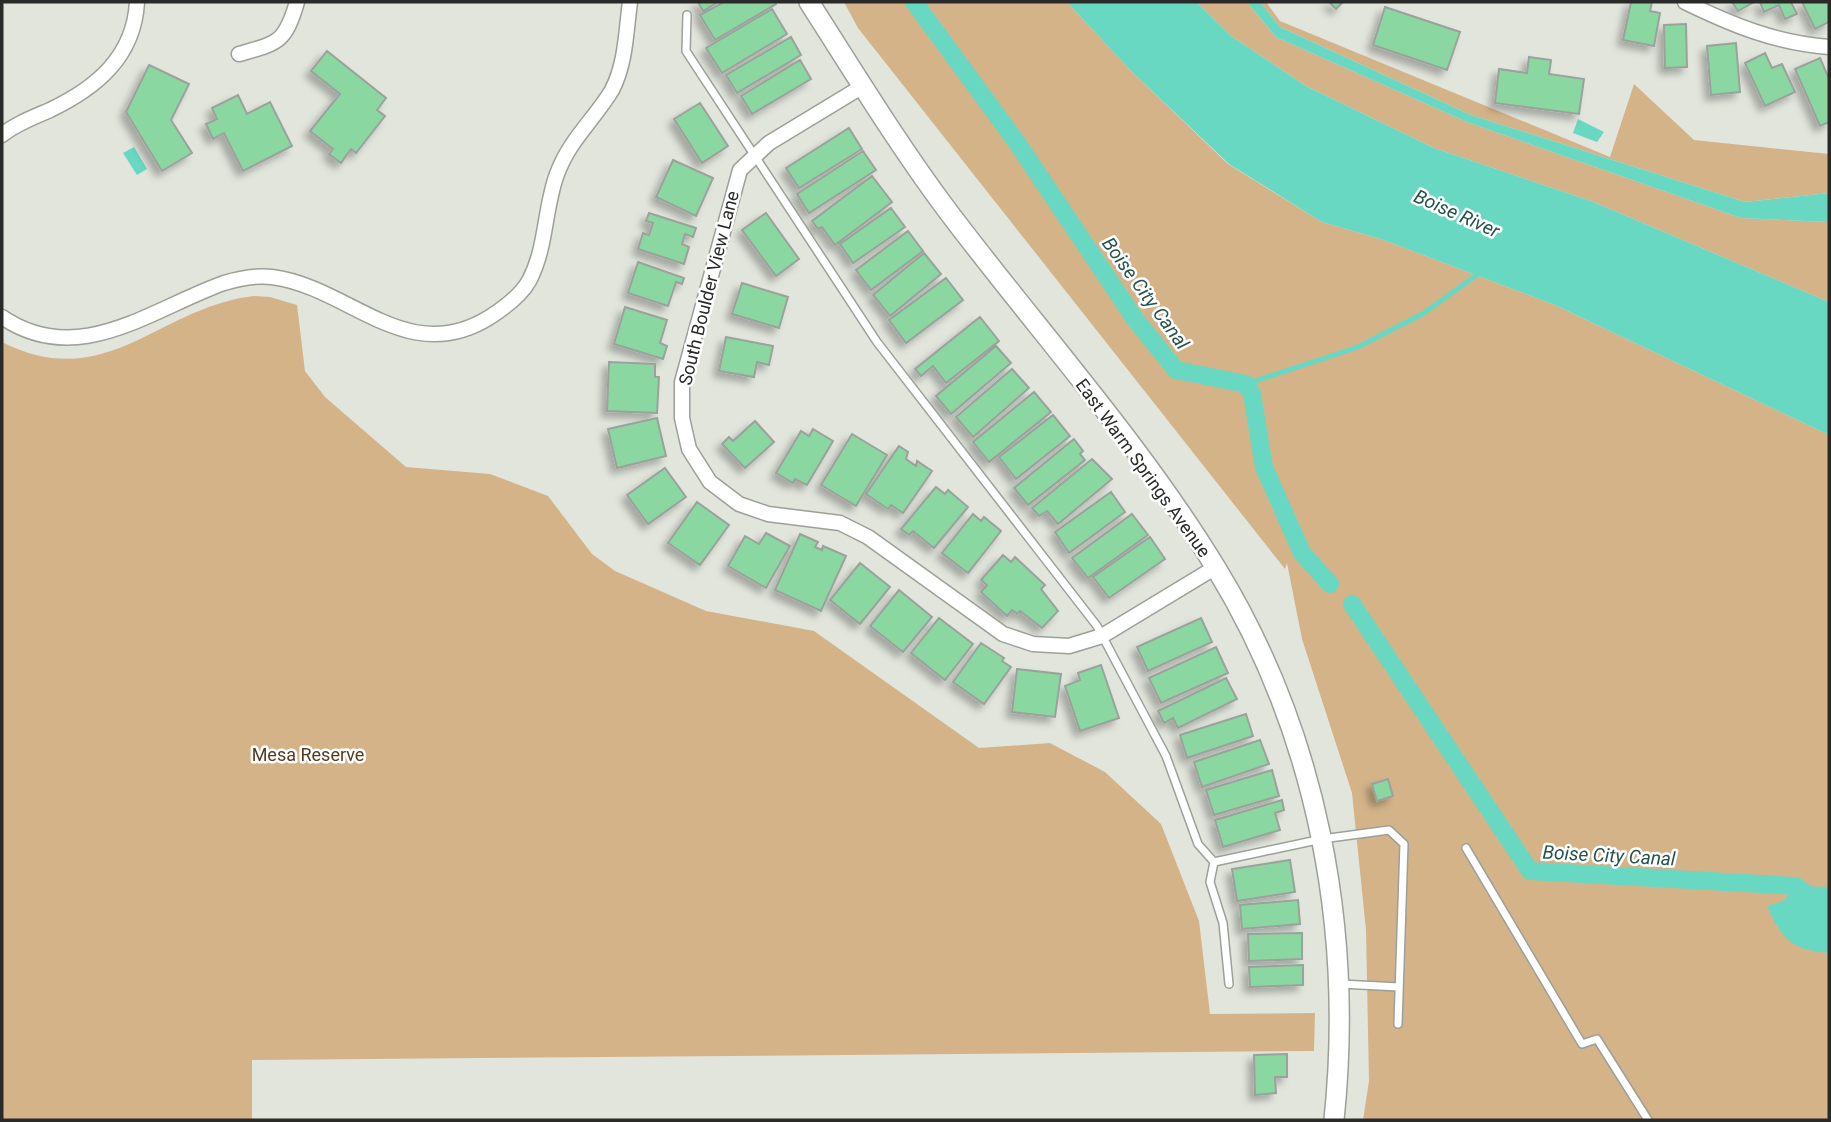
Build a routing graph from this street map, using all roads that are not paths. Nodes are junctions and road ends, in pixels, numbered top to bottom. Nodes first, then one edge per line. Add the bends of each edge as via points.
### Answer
1 (136, 2) edge
2 (297, 2) edge
3 (630, 2) edge
4 (809, 2) edge
5 (1685, 2) edge
6 (687, 15) dead end
7 (1829, 47) edge
8 (239, 54) dead end
9 (863, 86) junction
10 (2, 135) edge
11 (754, 155) junction
12 (2, 317) edge
13 (1216, 568) junction
14 (1102, 636) junction
15 (1322, 839) junction
16 (1466, 848) dead end
17 (1214, 862) junction
18 (1229, 984) dead end
19 (1340, 984) junction
20 (1399, 987) junction
21 (1398, 1024) dead end
22 (1334, 1120) edge
23 (1648, 1120) edge

1 - 10 street via 130,39 117,62 95,85
2 - 8 street via 290,29 274,44
3 - 12 street via 623,60 612,89 570,142 556,176 541,253 528,283 503,309 472,328 419,334 270,277 225,283 91,337 39,336
4 - 9 street, East Warm Springs Avenue
5 - 7 street via 1774,39
6 - 11 lane via 686,51
9 - 11 street, South Boulder View Lane
9 - 13 street, East Warm Springs Avenue via 932,189 1158,482
11 - 14 lane via 877,342
11 - 14 street, South Boulder View Lane via 740,170 732,192 682,382 682,418 690,449 710,482 739,504 768,514 840,523 868,537 1003,634 1033,644 1069,646
13 - 14 street, South Boulder View Lane
13 - 15 street, East Warm Springs Avenue via 1261,650 1281,699
14 - 17 lane via 1166,756 1198,844
15 - 17 lane
15 - 19 street, East Warm Springs Avenue via 1336,923
15 - 20 lane via 1390,830 1404,844
16 - 23 lane via 1582,1044 1597,1039
17 - 18 lane via 1210,882 1223,923
19 - 20 lane
19 - 22 street, East Warm Springs Avenue
20 - 21 lane

